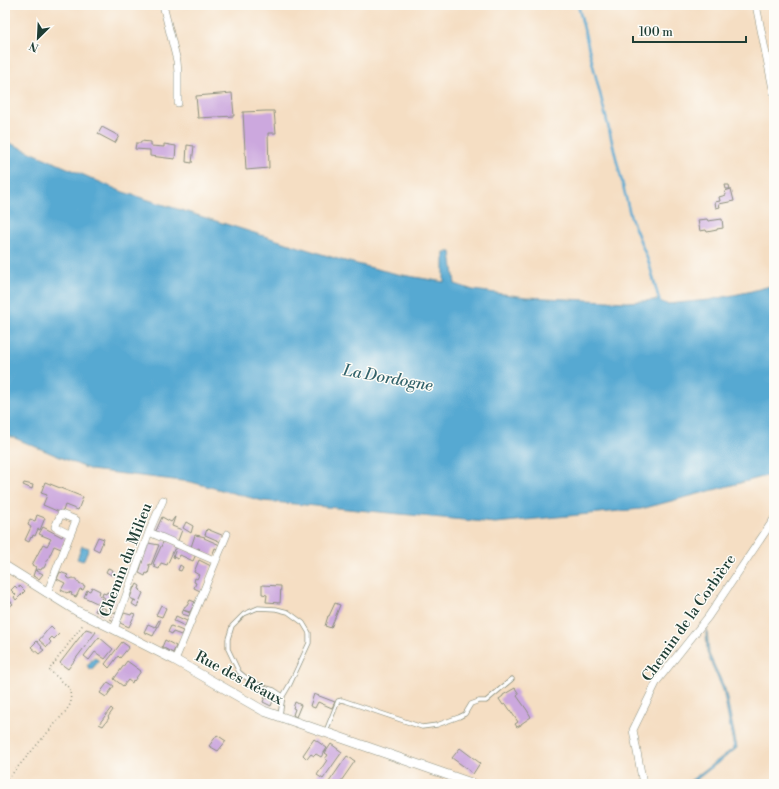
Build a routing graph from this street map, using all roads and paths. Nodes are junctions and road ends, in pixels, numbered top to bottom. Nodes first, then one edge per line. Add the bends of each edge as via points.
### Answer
1 (163, 5) edge
2 (756, 5) edge
3 (774, 94) edge
4 (178, 104) dead end
5 (162, 500) dead end
6 (774, 519) edge
7 (149, 532) junction
8 (69, 534) dead end
9 (227, 534) dead end
10 (216, 561) junction
11 (5, 566) edge
12 (47, 593) junction
13 (89, 617) junction
14 (114, 629) junction
15 (175, 660) junction
16 (512, 679) dead end
17 (283, 696) junction
18 (280, 716) junction
19 (326, 732) junction
20 (5, 782) edge
21 (474, 784) edge
22 (643, 784) edge

1 - 4 street via 177,61
2 - 3 street
5 - 7 street, Chemin du Milieu
6 - 22 street, Chemin de la Corbière via 708,617 657,681 633,730
7 - 10 street
7 - 14 street, Chemin du Milieu
8 - 12 street
9 - 10 street
10 - 15 street
11 - 12 street, Rue des Réaux
12 - 13 street, Rue des Réaux
13 - 14 street, Rue des Réaux
13 - 20 path via 49,670 70,689 71,703
14 - 15 street, Rue des Réaux
15 - 18 street, Rue des Réaux via 264,711
16 - 19 lane via 486,702 471,704 465,714 437,725 422,727 338,700
17 - 17 lane via 309,643 309,633 303,623 288,612 258,608 244,614 232,626 228,649 239,672 245,678
17 - 18 lane
18 - 19 street, Rue des Réaux
19 - 21 street, Rue des Réaux

